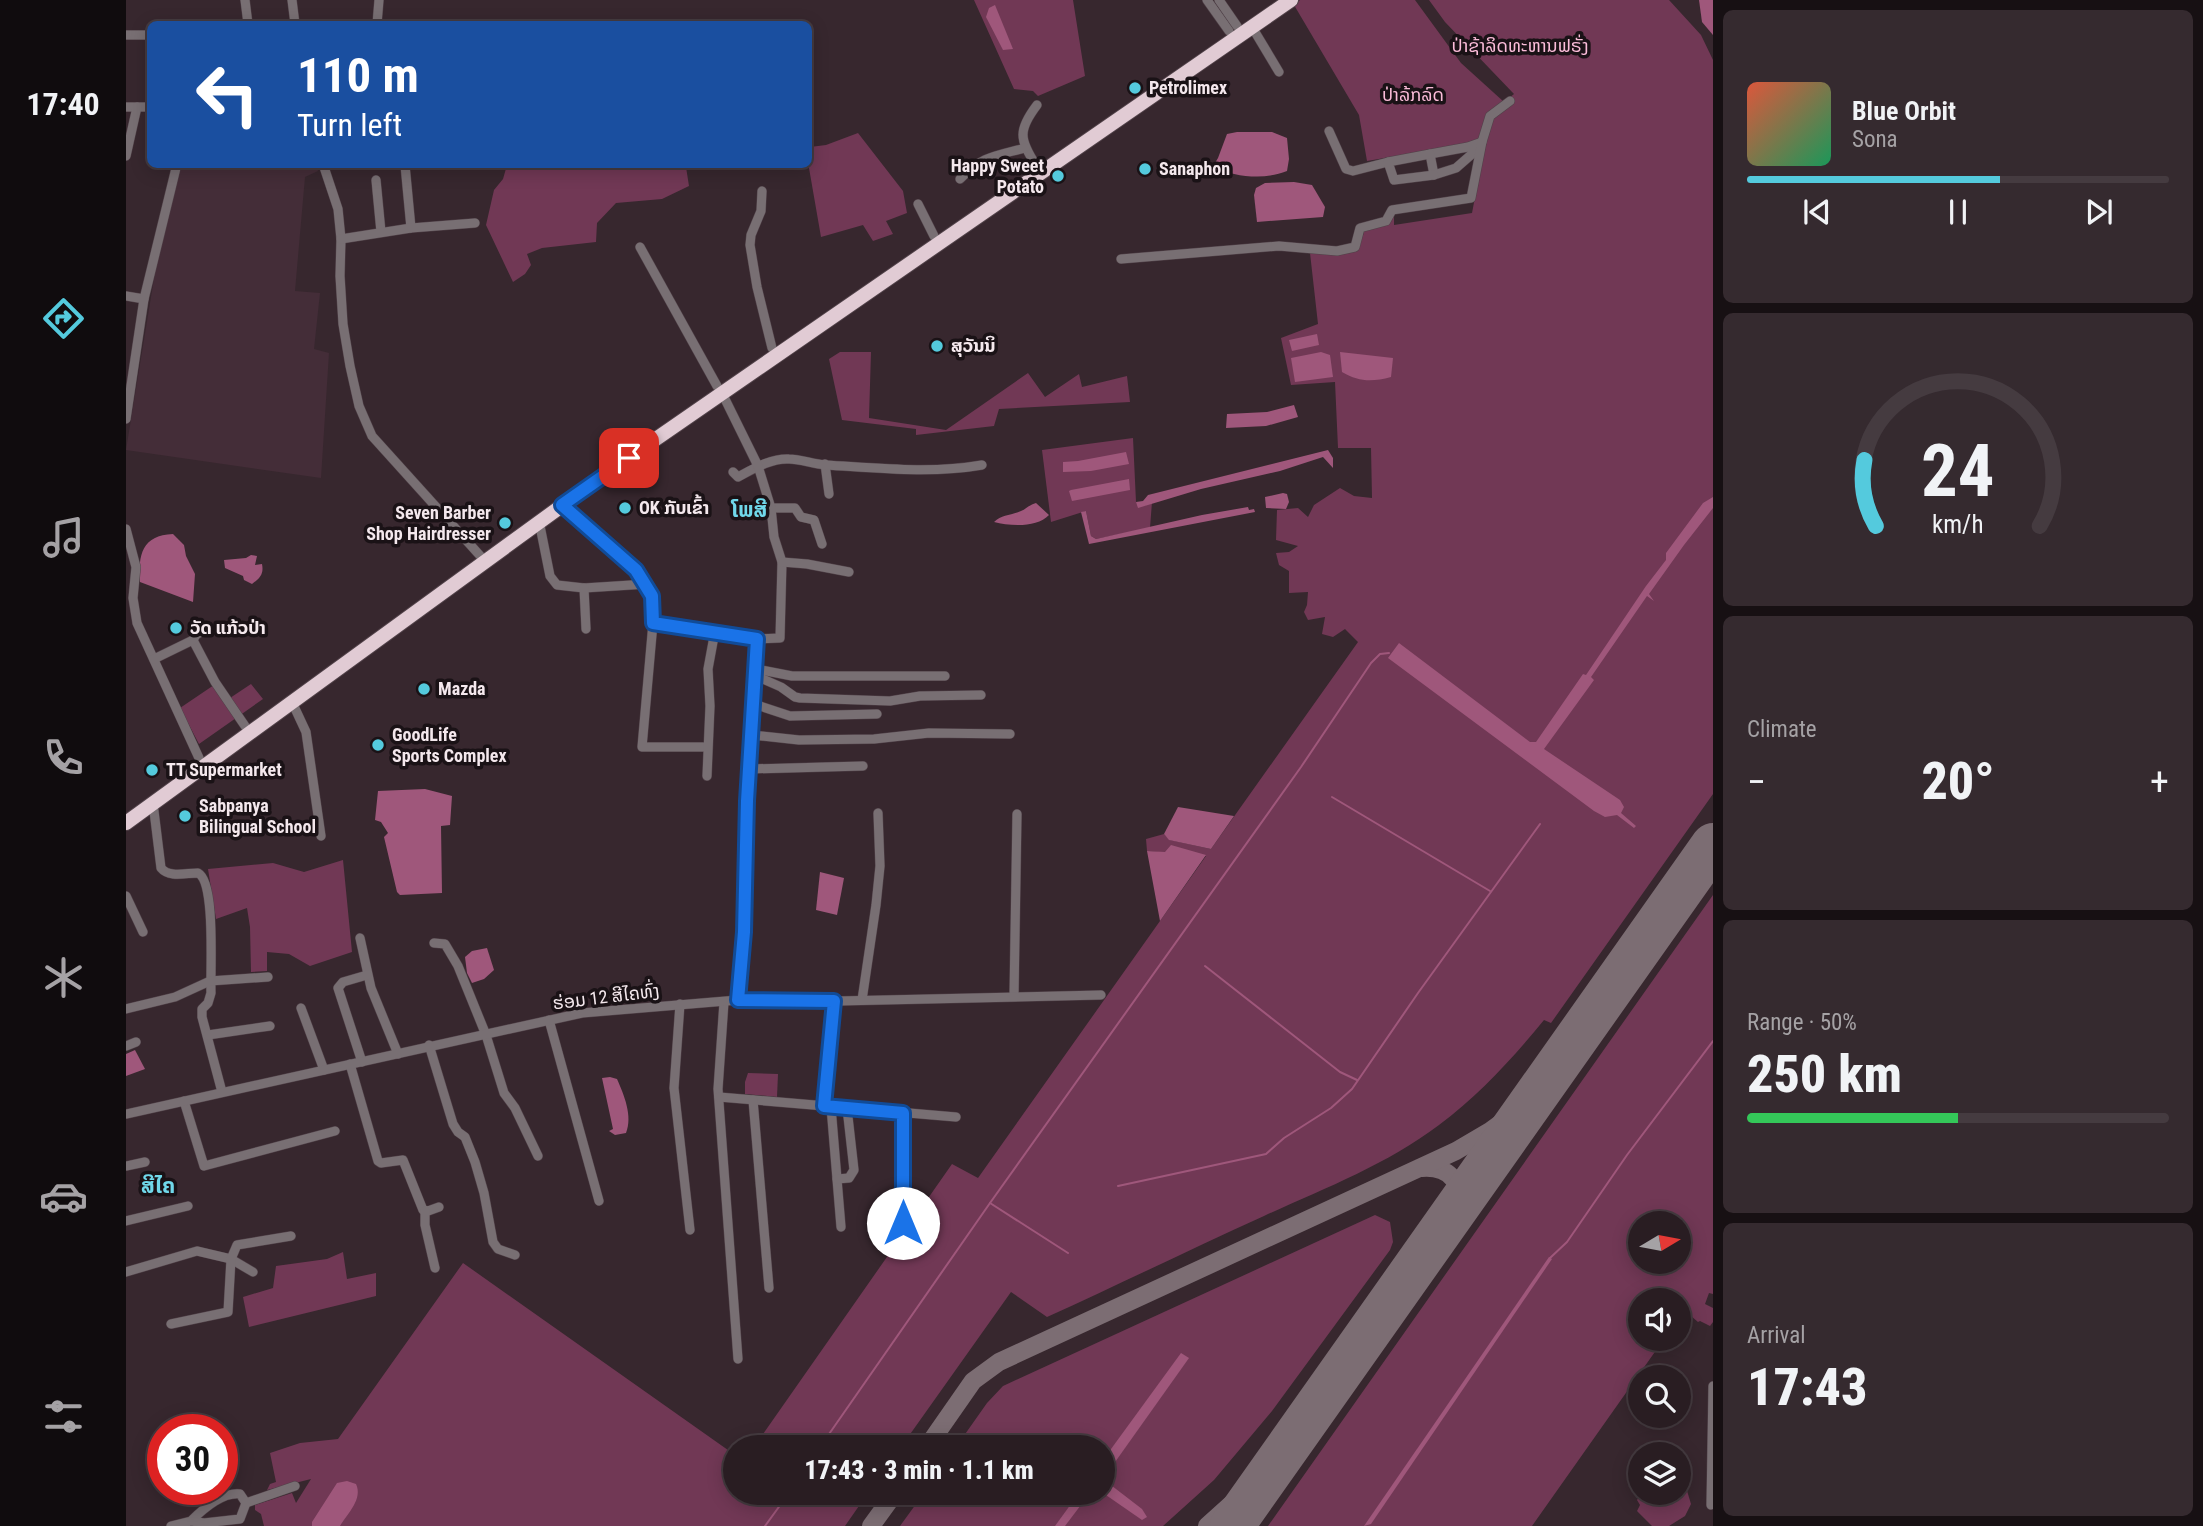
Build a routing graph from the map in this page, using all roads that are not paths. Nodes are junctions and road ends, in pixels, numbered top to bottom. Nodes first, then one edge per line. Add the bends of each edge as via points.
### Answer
1 (245, 0) edge
2 (292, 0) edge
3 (379, 0) edge
4 (1207, 0) edge
5 (1219, 0) edge
6 (1274, 0) edge
7 (1291, 0) edge
8 (248, 21) edge
9 (295, 21) edge
10 (377, 21) edge
11 (1252, 27) junction
12 (1233, 29) junction
13 (126, 35) edge
14 (147, 35) edge
15 (1279, 72) dead end
16 (1510, 101) dead end
17 (1037, 105) dead end
18 (126, 107) edge
19 (137, 107) junction
20 (147, 107) edge
21 (1329, 131) dead end
22 (1481, 145) junction
23 (1025, 148) junction
24 (1430, 154) junction
25 (126, 156) edge
26 (1388, 162) junction
27 (1036, 165) junction
28 (176, 168) edge
29 (324, 168) edge
30 (405, 168) edge
31 (1434, 175) junction
32 (960, 179) dead end
33 (376, 180) dead end
34 (762, 191) dead end
35 (918, 204) dead end
36 (475, 223) dead end
37 (411, 228) junction
38 (381, 232) junction
39 (934, 236) junction
40 (341, 244) junction
41 (640, 247) dead end
42 (1121, 259) dead end
43 (126, 296) edge
44 (144, 299) junction
45 (772, 348) junction
46 (719, 390) junction
47 (126, 419) edge
48 (678, 419) junction
49 (825, 464) junction
50 (982, 465) dead end
51 (758, 466) junction
52 (733, 472) dead end
53 (829, 494) dead end
54 (562, 505) junction
55 (771, 509) junction
56 (539, 521) junction
57 (126, 529) edge
58 (822, 544) dead end
59 (481, 557) junction
60 (782, 562) junction
61 (849, 572) dead end
62 (647, 584) junction
63 (584, 588) junction
64 (653, 623) junction
65 (205, 629) dead end
66 (586, 629) dead end
67 (715, 631) junction
68 (757, 639) junction
69 (193, 640) junction
70 (153, 659) junction
71 (756, 673) junction
72 (945, 676) dead end
73 (981, 695) dead end
74 (292, 702) junction
75 (754, 704) junction
76 (877, 714) dead end
77 (245, 726) junction
78 (752, 734) junction
79 (1010, 734) dead end
80 (707, 747) junction
81 (199, 758) junction
82 (863, 766) dead end
83 (749, 769) junction
84 (707, 776) dead end
85 (153, 803) junction
86 (126, 812) edge
87 (878, 813) dead end
88 (1017, 814) dead end
89 (126, 823) edge
90 (321, 836) dead end
91 (126, 896) edge
92 (143, 932) dead end
93 (360, 938) dead end
94 (434, 943) dead end
95 (367, 975) junction
96 (268, 977) dead end
97 (210, 981) junction
98 (1101, 995) dead end
99 (1014, 996) junction
100 (738, 1000) junction
101 (862, 1000) junction
102 (834, 1001) junction
103 (724, 1002) junction
104 (680, 1004) junction
105 (301, 1007) dead end
106 (126, 1009) edge
107 (549, 1020) junction
108 (270, 1026) dead end
109 (208, 1035) junction
110 (486, 1035) junction
111 (136, 1042) dead end
112 (429, 1045) junction
113 (126, 1046) edge
114 (398, 1054) junction
115 (362, 1062) junction
116 (350, 1064) junction
117 (324, 1070) junction
118 (222, 1092) junction
119 (719, 1097) junction
120 (752, 1100) junction
121 (184, 1101) junction
122 (828, 1106) junction
123 (847, 1108) junction
124 (903, 1113) junction
125 (126, 1114) edge
126 (956, 1117) dead end
127 (335, 1131) dead end
128 (538, 1156) dead end
129 (145, 1162) dead end
130 (126, 1166) edge
131 (837, 1179) junction
132 (599, 1200) dead end
133 (188, 1206) dead end
134 (439, 1206) dead end
135 (425, 1211) junction
136 (126, 1221) edge
137 (903, 1223) dead end
138 (841, 1227) dead end
139 (690, 1230) dead end
140 (291, 1236) dead end
141 (515, 1255) dead end
142 (231, 1259) junction
143 (435, 1268) dead end
144 (126, 1272) edge
145 (253, 1272) dead end
146 (769, 1288) dead end
147 (171, 1324) dead end
148 (738, 1359) dead end
149 (1713, 1386) edge
150 (295, 1486) dead end
151 (246, 1503) junction
152 (1710, 1505) dead end
153 (191, 1521) junction
154 (171, 1526) edge

1 - 8 street
2 - 9 street
3 - 10 street
4 - 12 street
5 - 12 street
6 - 12 highway
7 - 11 highway
11 - 15 street
11 - 46 highway
12 - 27 highway
13 - 14 street
16 - 22 street via 1490,116
17 - 23 street via 1021,135
18 - 19 street
19 - 20 street
19 - 25 street
21 - 26 street via 1346,169
22 - 24 street
22 - 31 street via 1456,168
22 - 42 street via 1471,198 1392,210 1385,221 1360,228 1357,245 1351,248 1279,246
23 - 27 street
23 - 32 street via 985,158
24 - 26 street
24 - 31 street
26 - 31 street via 1394,180
27 - 39 highway
28 - 44 street
29 - 40 street via 338,209
30 - 37 street
33 - 38 street
34 - 45 street via 750,245
35 - 39 street
36 - 37 street
37 - 38 street
38 - 40 street
39 - 45 highway
40 - 59 street via 343,324 359,406 372,436
41 - 46 street
43 - 44 street
44 - 47 street
45 - 46 highway
46 - 48 highway
46 - 51 street
48 - 54 highway
48 - 59 highway
49 - 50 street via 911,470
49 - 51 street via 791,458
49 - 53 street
51 - 52 street via 738,477
51 - 55 street
54 - 56 highway
54 - 62 street
55 - 58 street via 795,508 803,518 814,520
55 - 60 street
56 - 59 highway
56 - 63 street via 550,576 557,585
57 - 70 street via 136,567 133,598 137,623
59 - 74 highway
59 - 77 highway
60 - 61 street
60 - 68 street via 781,635
62 - 63 street
62 - 64 street
63 - 66 street
64 - 67 street
64 - 80 street via 642,747
65 - 69 street
67 - 68 street
67 - 80 street via 708,669
68 - 71 street
69 - 70 street
69 - 77 street
70 - 81 street
71 - 72 street
71 - 73 street via 800,698 890,701
71 - 75 street
74 - 85 highway
74 - 90 street via 306,732
75 - 76 street via 790,716
75 - 78 street
77 - 81 highway
78 - 79 street via 799,740
78 - 83 street
80 - 84 street
81 - 86 highway
82 - 83 street
83 - 100 street
85 - 89 highway
85 - 97 street via 161,868 172,874 198,873 205,880
87 - 101 street via 878,879
88 - 99 street
91 - 92 street
93 - 95 street
94 - 110 street via 445,944 454,957
95 - 114 street
95 - 115 street via 338,988
96 - 97 street
97 - 106 street via 174,997
97 - 109 street via 210,999 202,1009
98 - 99 street, ຮ່ອມ 12 ສີໄຄທົ່ງ
99 - 101 street, ຮ່ອມ 12 ສີໄຄທົ່ງ
100 - 102 street, ຮ່ອມ 12 ສີໄຄທົ່ງ
100 - 103 street, ຮ່ອມ 12 ສີໄຄທົ່ງ
101 - 102 street, ຮ່ອມ 12 ສີໄຄທົ່ງ
102 - 122 street
103 - 104 street, ຮ່ອມ 12 ສີໄຄທົ່ງ
103 - 119 street
104 - 107 street, ຮ່ອມ 12 ສີໄຄທົ່ງ
104 - 139 street via 674,1088
105 - 117 street
107 - 110 street, ຮ່ອມ 12 ສີໄຄທົ່ງ
107 - 132 street
108 - 109 street
109 - 118 street
110 - 112 street, ຮ່ອມ 12 ສີໄຄທົ່ງ
110 - 128 street via 504,1093
111 - 113 street
112 - 114 street, ຮ່ອມ 12 ສີໄຄທົ່ງ
112 - 141 street via 453,1124 465,1137 485,1193 493,1242
114 - 115 street, ຮ່ອມ 12 ສີໄຄທົ່ງ
115 - 116 street, ຮ່ອມ 12 ສີໄຄທົ່ງ
116 - 117 street, ຮ່ອມ 12 ສີໄຄທົ່ງ
116 - 135 street via 377,1158 381,1163 402,1160
117 - 118 street, ຮ່ອມ 12 ສີໄຄທົ່ງ
118 - 121 street, ຮ່ອມ 12 ສີໄຄທົ່ງ
119 - 120 street
119 - 148 street
120 - 122 street
120 - 146 street
121 - 125 street, ຮ່ອມ 12 ສີໄຄທົ່ງ
121 - 127 street via 204,1166
122 - 123 street
122 - 131 street
123 - 124 street
123 - 131 street via 854,1170 849,1178
124 - 126 street
124 - 137 street
129 - 130 street
131 - 138 street
133 - 136 street
134 - 135 street
135 - 143 street
140 - 142 street via 239,1243
142 - 144 street via 197,1251
142 - 145 street
142 - 147 street via 228,1312
149 - 152 street
150 - 151 street
151 - 153 street via 240,1519
151 - 153 street via 240,1494 232,1494 204,1508
153 - 154 street

